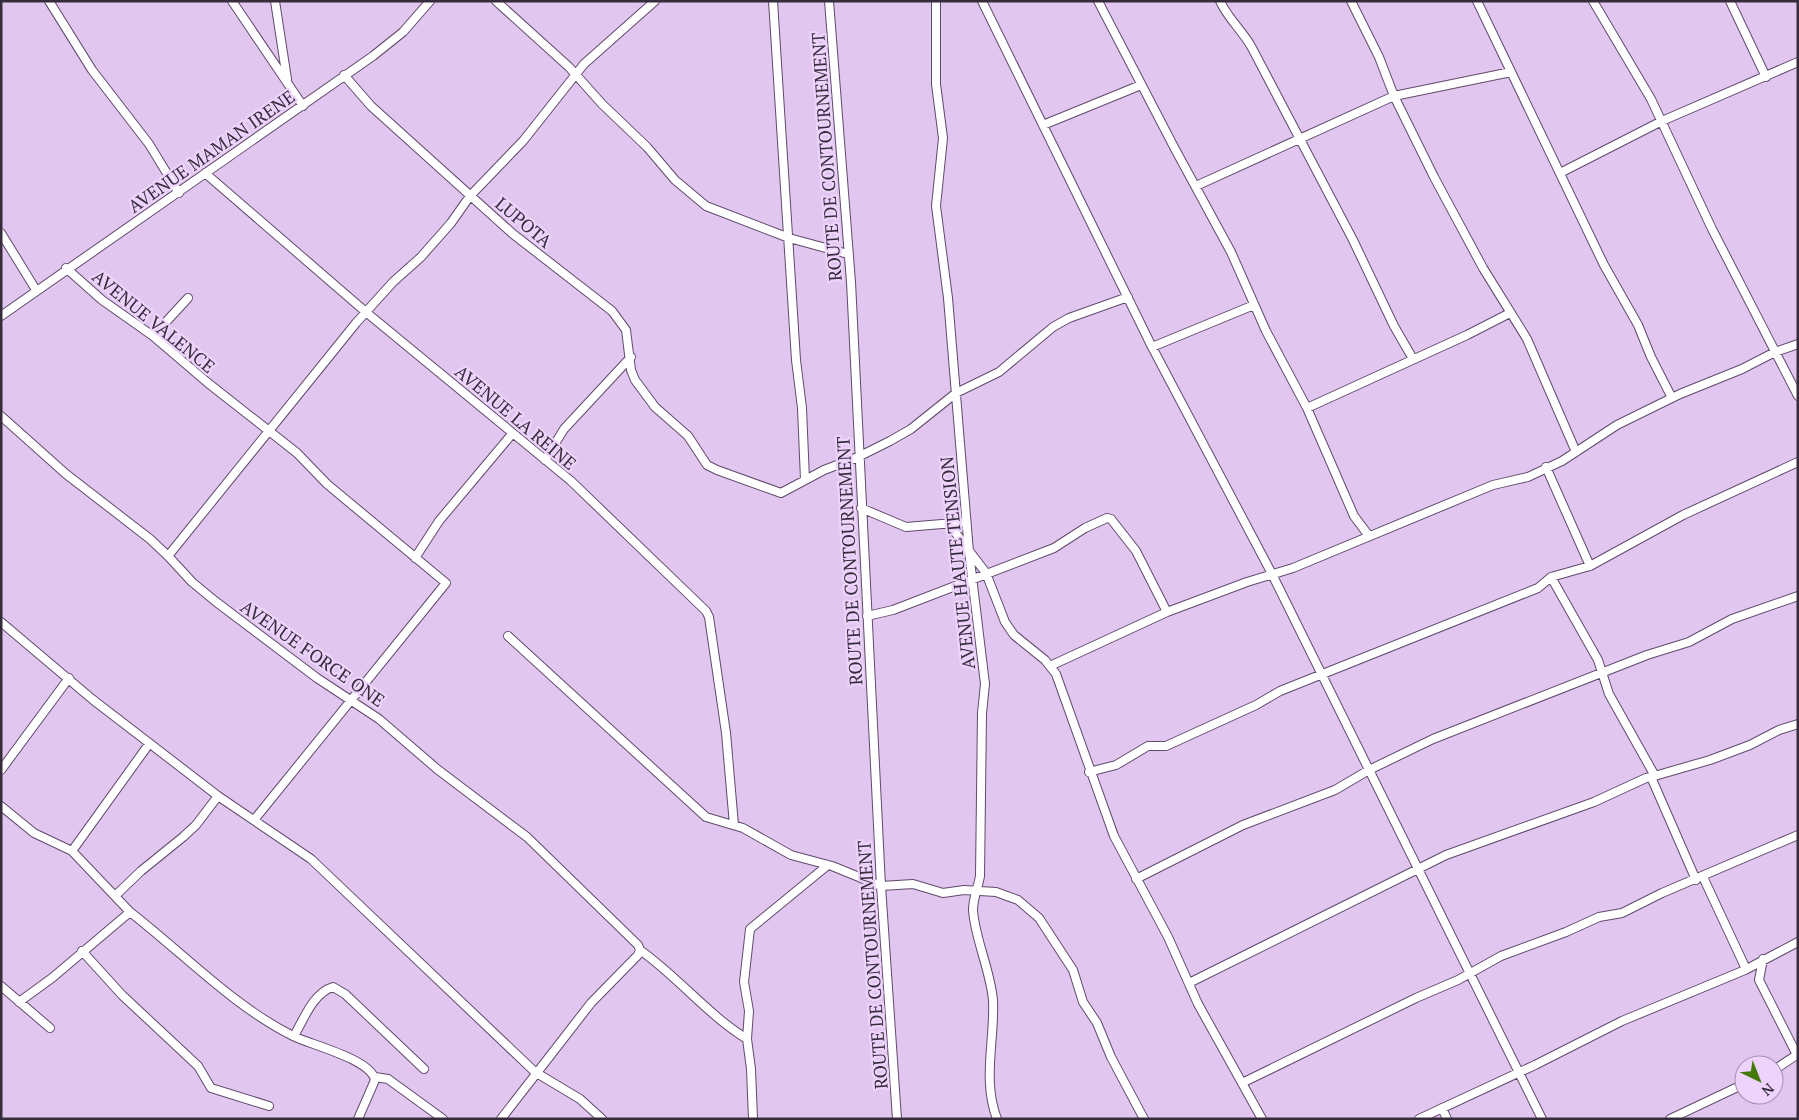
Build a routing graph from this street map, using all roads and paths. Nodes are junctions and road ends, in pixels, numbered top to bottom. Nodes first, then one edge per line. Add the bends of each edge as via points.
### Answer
1 (49, 1) edge
2 (232, 1) edge
3 (430, 1) edge
4 (496, 1) edge
5 (655, 1) edge
6 (773, 1) edge
7 (829, 1) edge
8 (936, 1) edge
9 (982, 1) edge
10 (1098, 1) edge
11 (1220, 1) edge
12 (1351, 1) edge
13 (1477, 1) edge
14 (1593, 1) edge
15 (1730, 1) edge
16 (277, 2) edge
17 (1798, 62) edge
18 (1511, 72) junction
19 (576, 74) junction
20 (344, 75) junction
21 (1766, 77) junction
22 (288, 83) junction
23 (1141, 84) junction
24 (1394, 96) junction
25 (303, 106) junction
26 (1662, 121) junction
27 (1043, 125) junction
28 (1299, 140) junction
29 (205, 173) junction
30 (1560, 173) junction
31 (1196, 186) junction
32 (178, 192) junction
33 (470, 196) junction
34 (1, 233) edge
35 (789, 238) junction
36 (848, 254) junction
37 (66, 268) junction
38 (36, 290) junction
39 (1128, 297) junction
40 (188, 298) dead end
41 (1254, 304) junction
42 (367, 312) junction
43 (1510, 313) junction
44 (1, 316) edge
45 (153, 336) junction
46 (1798, 344) edge
47 (1152, 347) junction
48 (1775, 352) junction
49 (631, 357) junction
50 (1413, 359) junction
51 (956, 393) junction
52 (1798, 396) edge
53 (1672, 398) junction
54 (1307, 408) junction
55 (1, 416) edge
56 (268, 430) junction
57 (512, 434) junction
58 (1576, 452) junction
59 (858, 457) junction
60 (545, 460) junction
61 (1798, 462) edge
62 (1546, 467) junction
63 (805, 480) junction
64 (861, 508) junction
65 (966, 522) junction
66 (948, 523) junction
67 (1370, 536) junction
68 (969, 552) junction
69 (168, 556) junction
70 (415, 558) junction
71 (1590, 566) junction
72 (986, 573) junction
73 (1272, 574) junction
74 (1551, 577) junction
75 (973, 578) junction
76 (1798, 596) edge
77 (1167, 612) junction
78 (867, 616) junction
79 (1, 622) edge
80 (508, 636) dead end
81 (1050, 666) junction
82 (1602, 673) junction
83 (1320, 674) junction
84 (68, 678) junction
85 (352, 701) junction
86 (1798, 724) edge
87 (149, 744) junction
88 (1, 770) edge
89 (1369, 770) junction
90 (1089, 772) junction
91 (1653, 777) junction
92 (218, 796) junction
93 (1, 806) edge
94 (254, 820) junction
95 (734, 825) junction
96 (1798, 836) edge
97 (72, 850) junction
98 (828, 865) junction
99 (1418, 869) junction
100 (1136, 879) junction
101 (1700, 879) junction
102 (881, 886) junction
103 (975, 891) junction
104 (116, 895) junction
105 (130, 912) junction
106 (1798, 942) edge
107 (640, 950) junction
108 (82, 951) junction
109 (1763, 959) junction
110 (1746, 969) junction
111 (1469, 973) junction
112 (1759, 980) junction
113 (1189, 983) junction
114 (3, 991) edge
115 (19, 1002) junction
116 (50, 1028) dead end
117 (294, 1036) junction
118 (747, 1039) junction
119 (1797, 1054) edge
120 (1784, 1063) edge
121 (424, 1069) dead end
122 (535, 1072) junction
123 (1518, 1072) junction
124 (375, 1077) junction
125 (1242, 1083) junction
126 (1734, 1089) edge
127 (269, 1106) dead end
128 (1442, 1108) junction
129 (358, 1119) edge
130 (443, 1119) edge
131 (501, 1119) edge
132 (602, 1119) edge
133 (753, 1119) edge
134 (898, 1119) edge
135 (997, 1119) edge
136 (1144, 1119) edge
137 (1262, 1119) edge
138 (1419, 1119) edge
139 (1447, 1119) edge
140 (1542, 1119) edge
141 (1670, 1119) edge

1 - 32 street via 92,70 149,144
2 - 22 street
3 - 20 street, AVENUE MAMAN IRENE via 403,32
4 - 19 street
5 - 19 street via 622,28
6 - 35 street
7 - 36 street, ROUTE DE CONTOURNEMENT
8 - 51 street, AVENUE HAUTE TENSION via 936,84 942,138 936,206
9 - 27 street
10 - 23 street
11 - 28 street via 1227,17 1248,41
12 - 24 street
13 - 18 street
14 - 26 street
15 - 21 street
16 - 22 street
17 - 21 street
18 - 24 street
18 - 30 street
19 - 33 street via 523,141
19 - 35 street via 675,180 706,206
20 - 25 street, AVENUE MAMAN IRENE
20 - 33 street, LUPOTA via 371,106
21 - 26 street
22 - 25 street
23 - 27 street
23 - 31 street
24 - 28 street
24 - 43 street via 1466,237
25 - 29 street, AVENUE MAMAN IRENE
26 - 30 street
26 - 48 street via 1712,229
27 - 39 street
28 - 31 street
28 - 50 street
29 - 32 street, AVENUE MAMAN IRENE
29 - 42 street, AVENUE LA REINE
30 - 53 street
31 - 41 street
32 - 37 street, AVENUE MAMAN IRENE
33 - 42 street via 433,244
33 - 49 street, LUPOTA via 612,311 626,330
34 - 38 street
35 - 36 street
35 - 63 street
36 - 59 street, ROUTE DE CONTOURNEMENT
37 - 38 street, AVENUE MAMAN IRENE
37 - 45 street, AVENUE VALENCE via 102,300
38 - 44 street, AVENUE MAMAN IRENE
39 - 47 street
39 - 51 street, LUPOTA via 1069,318 999,372
40 - 45 street
41 - 47 street
41 - 54 street
42 - 56 street
42 - 57 street, AVENUE LA REINE
43 - 50 street
43 - 58 street via 1527,339
45 - 56 street, AVENUE VALENCE
46 - 48 street
47 - 73 street
48 - 52 street
48 - 53 street
49 - 60 street via 564,430
49 - 63 street, LUPOTA via 635,380 655,407 682,429 699,449 707,465 781,493
50 - 54 street
51 - 59 street, LUPOTA via 911,428
51 - 65 street, AVENUE HAUTE TENSION
53 - 58 street via 1617,425
54 - 67 street via 1354,516
55 - 69 street, AVENUE FORCE ONE via 66,474
56 - 69 street
56 - 70 street, AVENUE VALENCE
57 - 60 street, AVENUE LA REINE
57 - 70 street via 439,521
58 - 62 street
59 - 63 street, LUPOTA
59 - 64 street, ROUTE DE CONTOURNEMENT
60 - 95 street, AVENUE LA REINE via 706,610 726,733
61 - 71 street via 1683,515
62 - 67 street via 1520,481 1493,485
62 - 71 street
64 - 66 street via 906,527
64 - 78 street, ROUTE DE CONTOURNEMENT
65 - 66 street
65 - 68 street, AVENUE HAUTE TENSION
66 - 68 street
67 - 73 street
68 - 72 street
68 - 75 street, AVENUE HAUTE TENSION
69 - 85 street, AVENUE FORCE ONE via 215,601
70 - 85 street, AVENUE VALENCE via 446,584
71 - 74 street
72 - 75 street
72 - 77 street via 1054,548 1085,528 1109,518 1136,551
72 - 81 street via 1005,622
73 - 77 street
73 - 83 street
74 - 82 street via 1598,660
74 - 83 street via 1538,588
75 - 78 street via 893,610
75 - 103 street, AVENUE HAUTE TENSION via 986,690 982,713 980,876
76 - 82 street via 1732,619 1689,642
77 - 81 street
78 - 102 street, ROUTE DE CONTOURNEMENT
79 - 84 street
80 - 95 street via 695,808 706,817
81 - 90 street via 1061,684
82 - 89 street via 1433,739
82 - 91 street via 1609,694
83 - 89 street
83 - 90 street via 1166,746 1148,746 1116,765
84 - 87 street
84 - 88 street
85 - 94 street
85 - 107 street, AVENUE FORCE ONE via 527,837
86 - 91 street via 1750,746
87 - 92 street
87 - 97 street
89 - 99 street
89 - 100 street via 1335,790 1243,825
90 - 100 street via 1111,830
91 - 99 street via 1533,825 1479,842
91 - 101 street
92 - 94 street
92 - 104 street via 184,837 141,870
93 - 97 street via 34,833
94 - 122 street via 311,859
95 - 98 street via 791,855
96 - 101 street
97 - 104 street
98 - 102 street
98 - 118 street via 750,929 744,974 749,1011
99 - 111 street
99 - 113 street
100 - 113 street
101 - 110 street
101 - 111 street via 1622,913 1599,917 1501,956
102 - 103 street via 913,884 942,893
102 - 134 street, ROUTE DE CONTOURNEMENT
103 - 135 street, AVENUE HAUTE TENSION via 975,921 986,958 993,1001 990,1091
103 - 136 street via 1004,894 1018,900 1040,918 1072,970 1083,1002
104 - 105 street
105 - 108 street
105 - 117 street via 241,1001
106 - 109 street
107 - 118 street, AVENUE FORCE ONE via 729,1028
107 - 122 street via 638,956 591,1002
108 - 115 street
108 - 127 street via 122,995 198,1066 211,1088
109 - 110 street
109 - 112 street
110 - 112 street
110 - 123 street via 1622,1021
111 - 123 street
111 - 125 street
112 - 119 street
113 - 125 street
114 - 115 street
115 - 116 street
117 - 121 street via 318,996 333,987 345,994
117 - 124 street via 345,1057
118 - 133 street
119 - 120 street
122 - 131 street
122 - 132 street via 580,1099
123 - 128 street
123 - 140 street
124 - 129 street
124 - 130 street via 388,1079
125 - 137 street
126 - 141 street
128 - 138 street
128 - 139 street

